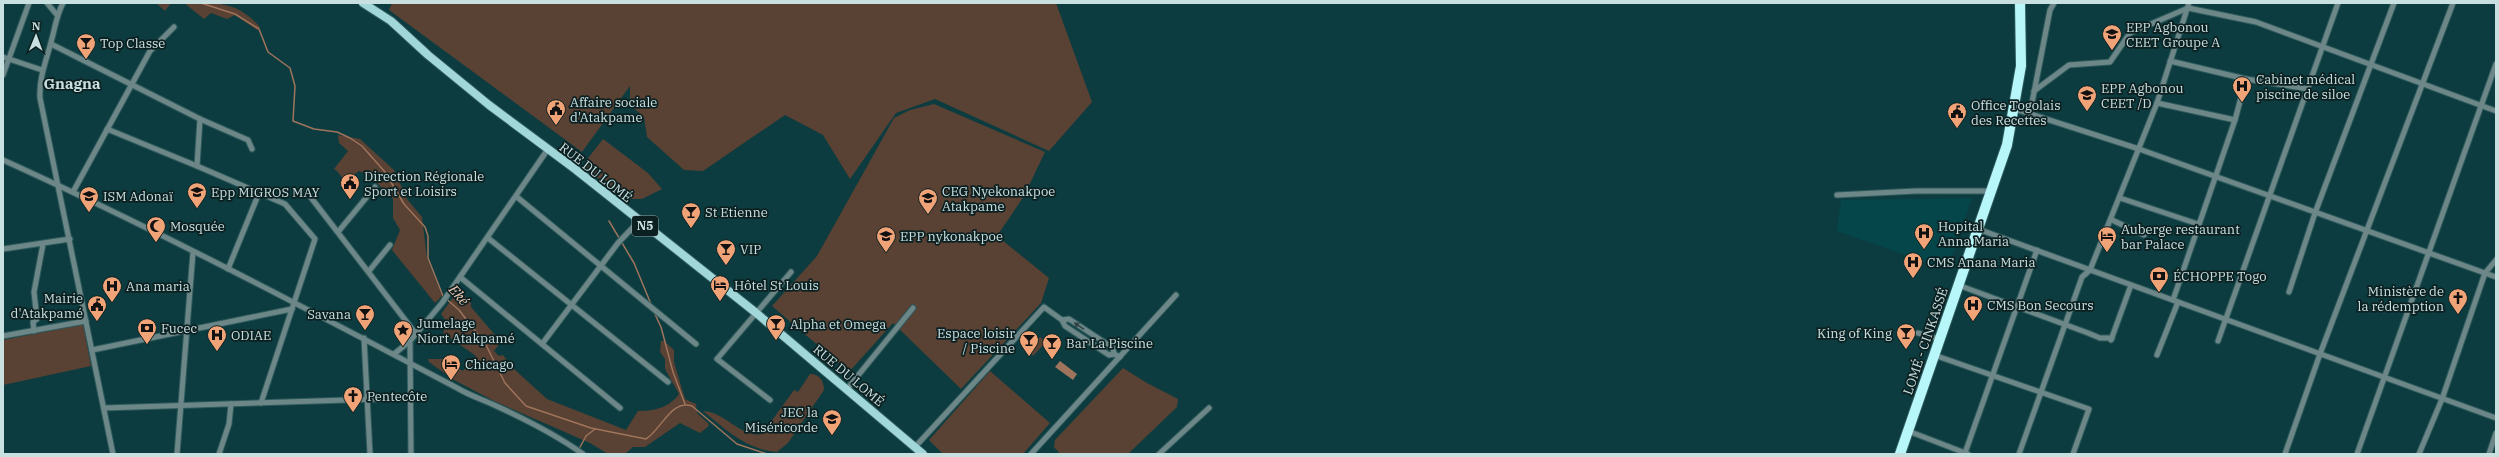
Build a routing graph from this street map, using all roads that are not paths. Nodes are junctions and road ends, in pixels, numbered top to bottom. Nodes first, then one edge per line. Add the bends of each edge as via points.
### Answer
1 (29, 3) edge
2 (47, 3) edge
3 (61, 3) edge
4 (363, 3) edge
5 (2020, 3) edge
6 (2054, 3) edge
7 (2338, 3) edge
8 (2394, 3) edge
9 (2453, 3) edge
10 (2188, 6) edge
11 (57, 15) junction
12 (174, 27) dead end
13 (51, 44) junction
14 (2323, 47) junction
15 (3, 57) edge
16 (9, 59) junction
17 (2170, 61) junction
18 (2496, 64) edge
19 (2372, 66) junction
20 (42, 70) junction
21 (3, 75) edge
22 (2246, 79) junction
23 (2421, 84) junction
24 (131, 85) junction
25 (2308, 89) junction
26 (2034, 91) junction
27 (2157, 103) junction
28 (2480, 106) junction
29 (2015, 109) junction
30 (2496, 111) edge
31 (2030, 113) junction
32 (200, 119) junction
33 (2235, 120) junction
34 (107, 129) junction
35 (252, 149) dead end
36 (548, 149) junction
37 (2140, 149) junction
38 (3, 160) edge
39 (197, 166) junction
40 (2216, 176) junction
41 (59, 185) junction
42 (375, 187) dead end
43 (1992, 191) junction
44 (73, 192) junction
45 (259, 193) junction
46 (309, 195) dead end
47 (1837, 195) dead end
48 (516, 197) junction
49 (2268, 197) junction
50 (2120, 198) junction
51 (2316, 213) junction
52 (2112, 220) junction
53 (639, 221) junction
54 (2198, 224) junction
55 (1978, 229) junction
56 (338, 232) junction
57 (2368, 232) junction
58 (2144, 235) dead end
59 (488, 238) junction
60 (70, 239) junction
61 (43, 244) junction
62 (390, 246) dead end
63 (3, 249) edge
64 (2037, 250) junction
65 (193, 252) junction
66 (2429, 254) junction
67 (2496, 260) edge
68 (600, 266) junction
69 (228, 270) junction
70 (2090, 270) junction
71 (369, 271) junction
72 (791, 272) dead end
73 (2485, 273) junction
74 (2496, 276) edge
75 (460, 277) junction
76 (1958, 285) junction
77 (2131, 285) junction
78 (2289, 292) dead end
79 (1176, 295) dead end
80 (2176, 301) junction
81 (294, 304) junction
82 (571, 304) junction
83 (2017, 307) junction
84 (913, 308) dead end
85 (292, 309) junction
86 (755, 312) junction
87 (2225, 319) junction
88 (86, 321) junction
89 (2065, 325) junction
90 (34, 331) junction
91 (186, 332) junction
92 (1918, 333) dead end
93 (416, 334) junction
94 (3, 336) edge
95 (364, 338) junction
96 (1939, 339) junction
97 (2218, 340) dead end
98 (410, 341) junction
99 (542, 344) junction
100 (696, 344) dead end
101 (92, 350) junction
102 (394, 354) junction
103 (2320, 354) junction
104 (1934, 355) junction
105 (2157, 355) dead end
106 (1120, 357) junction
107 (411, 363) junction
108 (1993, 377) junction
109 (2386, 378) junction
110 (668, 382) dead end
111 (847, 390) junction
112 (2040, 394) junction
113 (410, 398) junction
114 (366, 399) junction
115 (2442, 399) junction
116 (770, 400) dead end
117 (261, 403) junction
118 (231, 404) junction
119 (180, 405) junction
120 (104, 408) junction
121 (620, 408) dead end
122 (1209, 408) dead end
123 (2496, 418) edge
124 (1908, 431) junction
125 (2496, 433) edge
126 (915, 447) junction
127 (113, 454) edge
128 (177, 454) edge
129 (219, 454) edge
130 (370, 454) edge
131 (411, 454) edge
132 (583, 454) edge
133 (923, 454) edge
134 (1031, 454) edge
135 (1159, 454) edge
136 (1900, 454) edge
137 (1967, 454) edge
138 (2019, 454) edge
139 (2073, 454) edge
140 (2285, 454) edge
141 (2357, 454) edge
142 (2420, 454) edge
143 (2489, 454) edge

1 - 16 street
2 - 11 street
3 - 11 street
4 - 36 main road, RUE DU LOMÉ / N5 via 391,21 428,55
5 - 29 highway, LOMÉ - CINKASSÉ via 2021,66
6 - 26 street via 2050,10
7 - 14 street
8 - 19 street
9 - 23 street
10 - 14 street via 2256,22
10 - 17 street
10 - 26 street via 2130,33 2110,62 2069,65
11 - 13 street
12 - 24 street via 150,51
13 - 20 street
13 - 24 street
14 - 19 street
14 - 25 street
15 - 16 street
16 - 20 street
16 - 21 street
17 - 22 street
17 - 27 street
18 - 28 street
19 - 23 street
19 - 51 street
20 - 41 street via 40,98
22 - 25 street
22 - 33 street
23 - 28 street
23 - 57 street
24 - 32 street
24 - 34 street
25 - 49 street
26 - 31 street
27 - 33 street
27 - 37 street
28 - 30 street
28 - 66 street
29 - 31 street
29 - 43 highway, LOMÉ - CINKASSÉ via 2007,145
31 - 37 street
32 - 35 street via 248,140
32 - 39 street
33 - 40 street
34 - 39 street
34 - 44 street
36 - 48 street
36 - 53 main road, RUE DU LOMÉ / N5
37 - 40 street
37 - 50 street
38 - 41 street
39 - 45 street
40 - 49 street
40 - 54 street
41 - 44 street
41 - 60 street
42 - 56 street
43 - 47 street
43 - 55 highway, LOMÉ - CINKASSÉ
44 - 65 street
45 - 69 street
45 - 81 street via 286,204 315,239
46 - 56 street
48 - 59 street
48 - 68 street
49 - 51 street
49 - 87 street
50 - 52 street
50 - 54 street
51 - 57 street
51 - 78 street
52 - 58 street
52 - 70 street
53 - 68 street
53 - 86 main road, RUE DU LOMÉ / N5
54 - 80 street
55 - 64 street
55 - 76 highway, LOMÉ - CINKASSÉ
56 - 71 street
57 - 66 street
57 - 103 street
59 - 75 street
59 - 82 street
60 - 61 street
60 - 88 street
61 - 63 street
61 - 90 street via 34,287 37,319 34,322
62 - 71 street
64 - 70 street
64 - 83 street
65 - 69 street
65 - 91 street
66 - 73 street
66 - 109 street
67 - 73 street
68 - 82 street
68 - 100 street
69 - 81 street
70 - 77 street
70 - 89 street via 2082,277
71 - 93 street
72 - 86 street
73 - 74 street
73 - 115 street
75 - 93 street
75 - 99 street
76 - 83 street
76 - 96 highway, LOMÉ - CINKASSÉ
77 - 80 street
77 - 89 street via 2112,339 2100,338
79 - 106 street
80 - 87 street
80 - 105 street
81 - 85 street
81 - 95 street
82 - 99 street
82 - 110 street
83 - 89 street
83 - 108 street
84 - 111 street
85 - 91 street
85 - 117 street
86 - 111 main road, RUE DU LOMÉ / N5
86 - 116 street via 717,359
87 - 97 street
87 - 103 street
88 - 90 street
88 - 101 street
89 - 112 street
90 - 94 street
91 - 101 street
91 - 119 street
92 - 96 street
93 - 98 street
95 - 102 street
95 - 114 street
96 - 104 highway, LOMÉ - CINKASSÉ
98 - 102 street
98 - 107 street
99 - 121 street
101 - 120 street
102 - 107 street
103 - 109 street
103 - 140 street
104 - 108 street
104 - 124 highway, LOMÉ - CINKASSÉ
106 - 126 street via 1114,354 1113,348 1069,319 1062,320 1044,307
106 - 134 street
107 - 113 street
107 - 132 street
108 - 112 street
108 - 137 street
109 - 115 street
109 - 141 street
111 - 126 main road, RUE DU LOMÉ / N5
112 - 138 street
112 - 139 street via 2089,409
113 - 114 street
113 - 131 street
114 - 117 street
114 - 130 street
115 - 123 street
115 - 142 street
117 - 118 street
118 - 119 street
118 - 129 street via 229,424
119 - 120 street
119 - 128 street
120 - 127 street
122 - 135 street
124 - 136 highway, LOMÉ - CINKASSÉ
124 - 137 street
125 - 143 street
126 - 133 main road, RUE DU LOMÉ / N5

